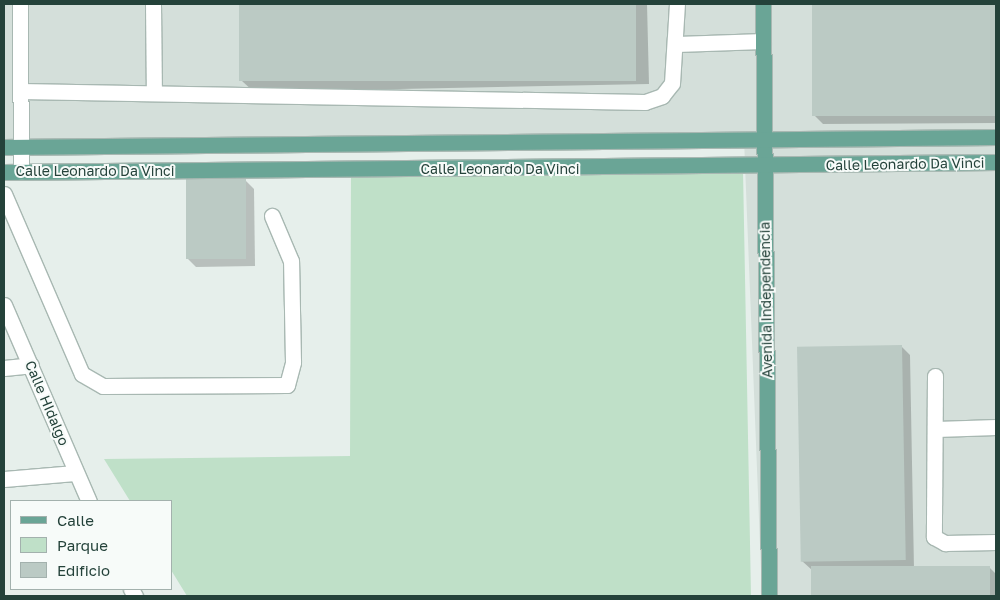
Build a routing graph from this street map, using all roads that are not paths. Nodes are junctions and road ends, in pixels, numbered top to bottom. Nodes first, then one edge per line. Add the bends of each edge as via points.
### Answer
1 (20, 4) edge
2 (153, 4) edge
3 (677, 4) edge
4 (763, 4) edge
5 (763, 41) junction
6 (677, 44) junction
7 (20, 91) junction
8 (154, 93) junction
9 (996, 136) edge
10 (764, 140) junction
11 (4, 147) edge
12 (20, 147) junction
13 (996, 162) edge
14 (765, 167) junction
15 (4, 172) edge
16 (21, 172) junction
17 (4, 194) edge
18 (272, 216) dead end
19 (4, 305) edge
20 (31, 365) junction
21 (4, 368) edge
22 (935, 376) dead end
23 (996, 427) edge
24 (936, 429) junction
25 (75, 474) junction
26 (4, 479) edge
27 (88, 500) edge
28 (996, 542) edge
29 (769, 596) edge

1 - 7 street
2 - 8 street
3 - 6 street
4 - 5 main road, Avenida Independencia
5 - 6 street
5 - 10 main road, Avenida Independencia
6 - 8 street via 672,83 662,96 645,102
7 - 8 street
7 - 12 street
9 - 10 main road, Calle Leonardo Da Vinci
10 - 12 main road, Calle Leonardo Da Vinci
10 - 14 main road, Avenida Independencia
11 - 12 main road, Calle Leonardo Da Vinci
12 - 16 street
13 - 14 main road, Calle Leonardo Da Vinci
14 - 16 main road, Calle Leonardo Da Vinci
14 - 29 main road, Avenida Independencia
15 - 16 main road, Calle Leonardo Da Vinci
17 - 18 street via 82,374 103,386 265,388 290,382 291,262
19 - 20 street, Calle HIdalgo
20 - 21 street
20 - 25 street, Calle HIdalgo
22 - 24 street
23 - 24 street
24 - 28 street via 934,537 945,543
25 - 26 street
25 - 27 street, Calle HIdalgo

